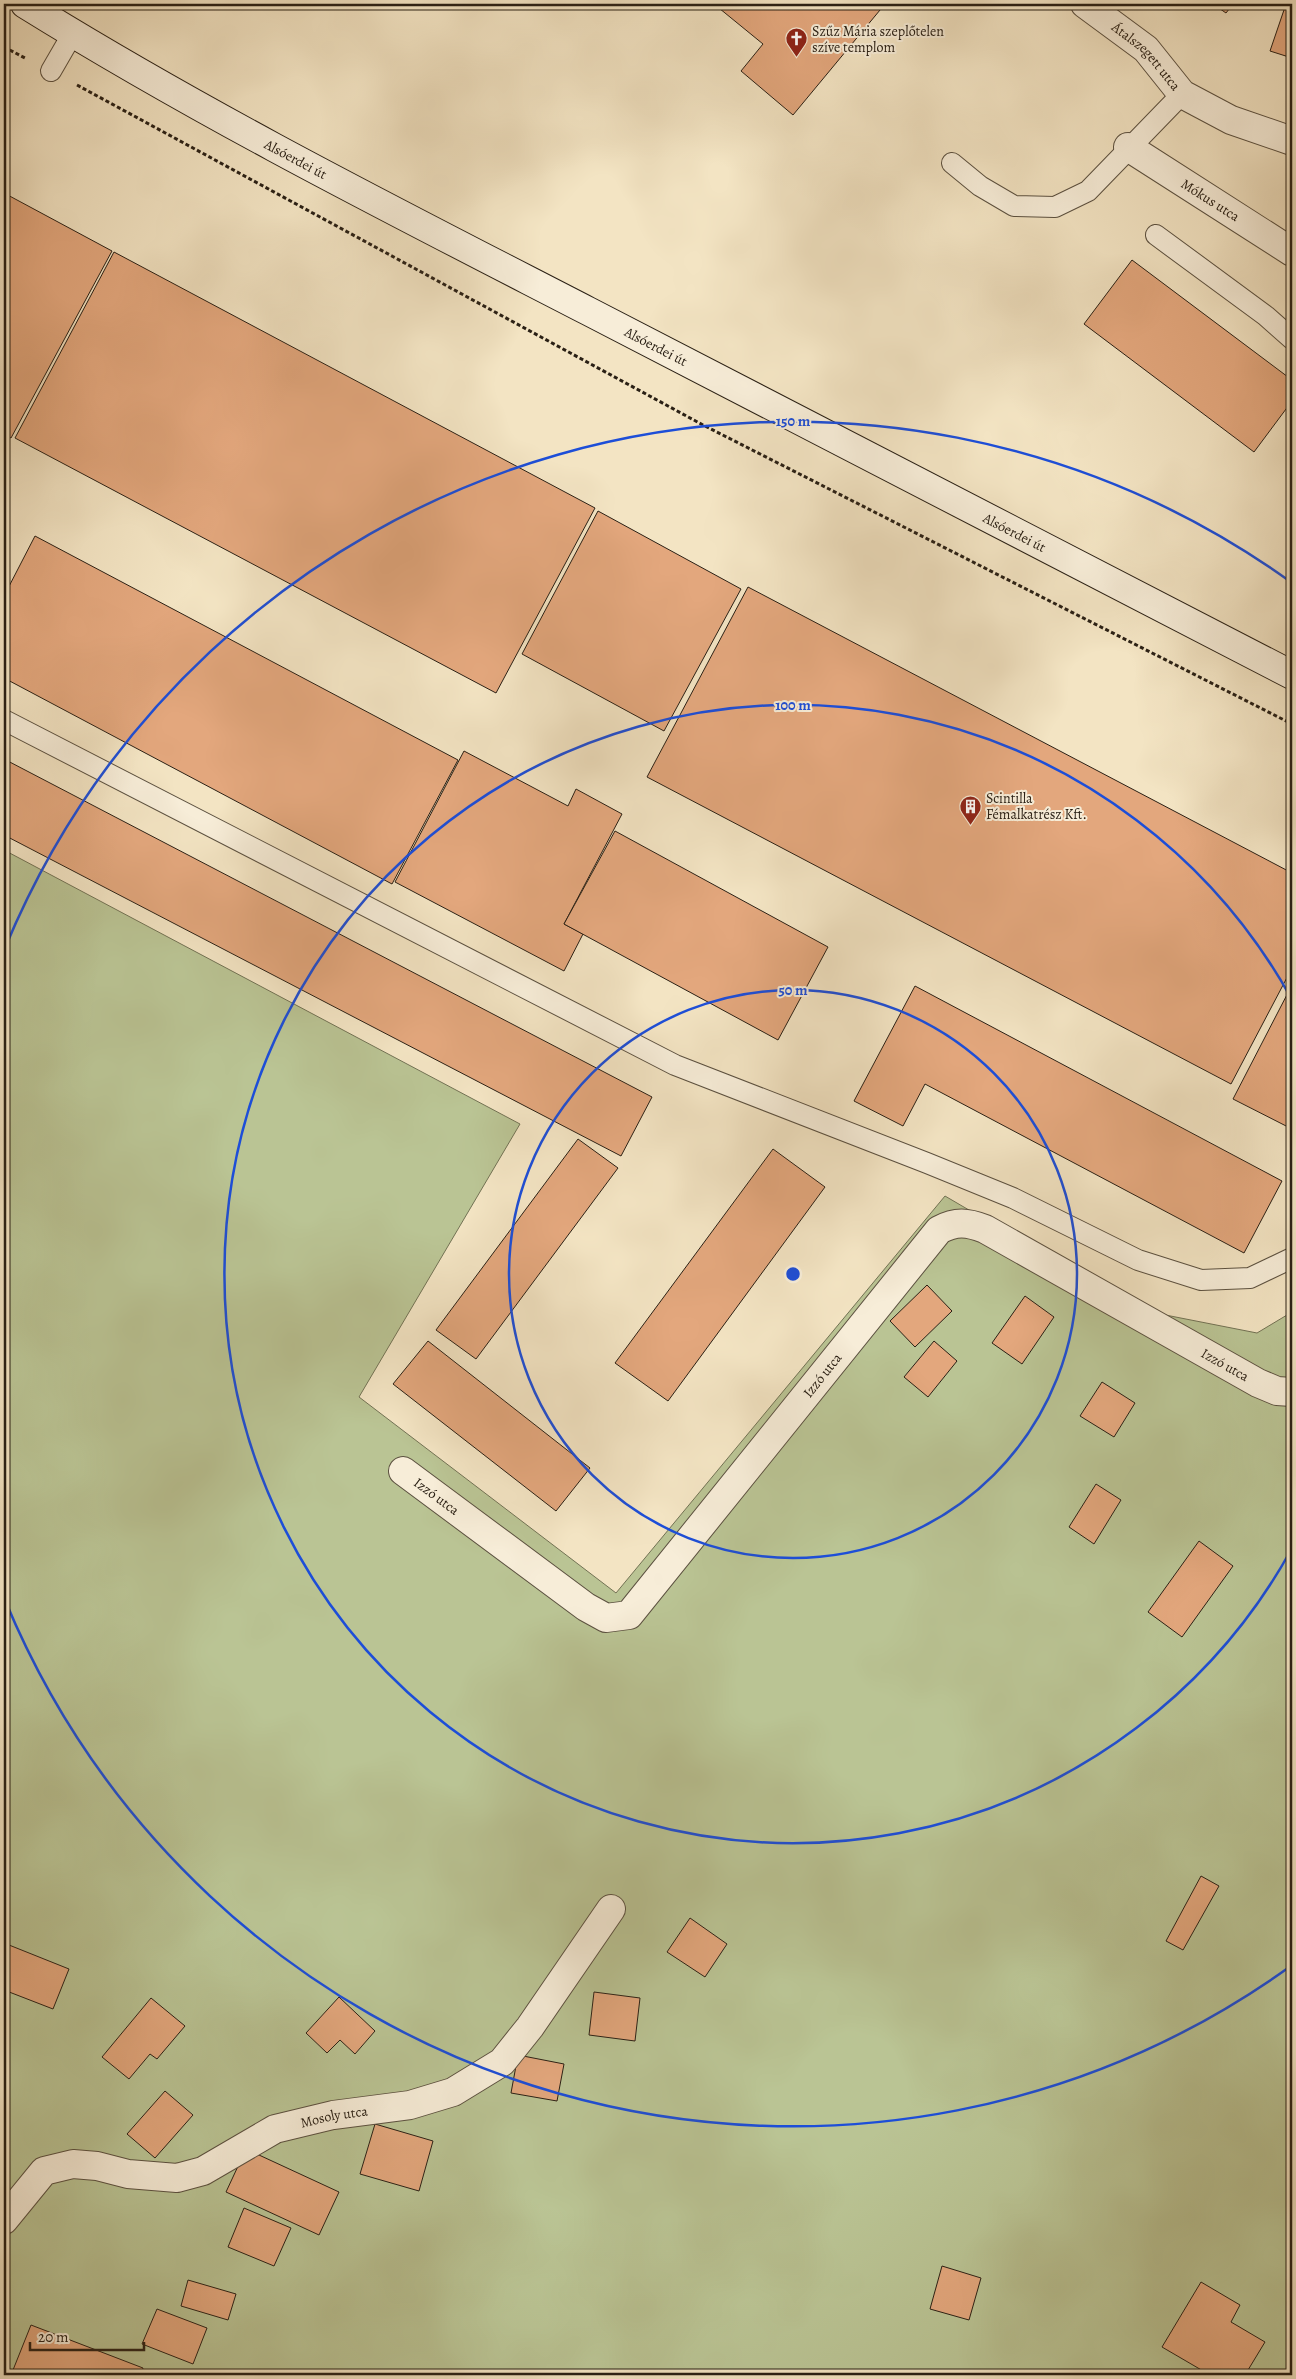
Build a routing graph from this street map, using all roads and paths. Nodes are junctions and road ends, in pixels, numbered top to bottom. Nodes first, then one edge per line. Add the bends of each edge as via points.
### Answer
1 (25, 4) edge
2 (1085, 4) edge
3 (73, 34) junction
4 (51, 71) joint
5 (1182, 94) junction
6 (1292, 141) edge
7 (1128, 147) junction
8 (952, 163) dead end
9 (1156, 235) dead end
10 (1292, 252) edge
11 (1292, 339) edge
12 (1292, 676) edge
13 (4, 720) edge
14 (1292, 724) edge
15 (1292, 1258) edge
16 (1292, 1392) edge
17 (403, 1471) dead end
18 (611, 1909) dead end
19 (4, 2220) edge

1 - 3 street, Alsóerdei út
2 - 5 street, Átalszegett utca via 1146,49
3 - 4 lane
3 - 12 street, Alsóerdei út via 141,74 528,280
4 - 14 path via 703,425
5 - 6 street, Átalszegett utca via 1231,120
5 - 7 lane
7 - 8 lane via 1088,191 1055,207 1014,206 980,186
7 - 10 street, Mókus utca
9 - 11 lane
13 - 15 lane via 674,1065 1013,1198 1138,1260 1201,1280 1250,1278
16 - 17 street, Izzó utca via 1277,1391 1258,1383 985,1229 969,1223 952,1224 939,1230 629,1615 606,1618 586,1607
18 - 19 street, Mosoly utca via 502,2062 454,2092 410,2105 333,2116 275,2130 203,2171 177,2178 128,2174 73,2164 44,2171

